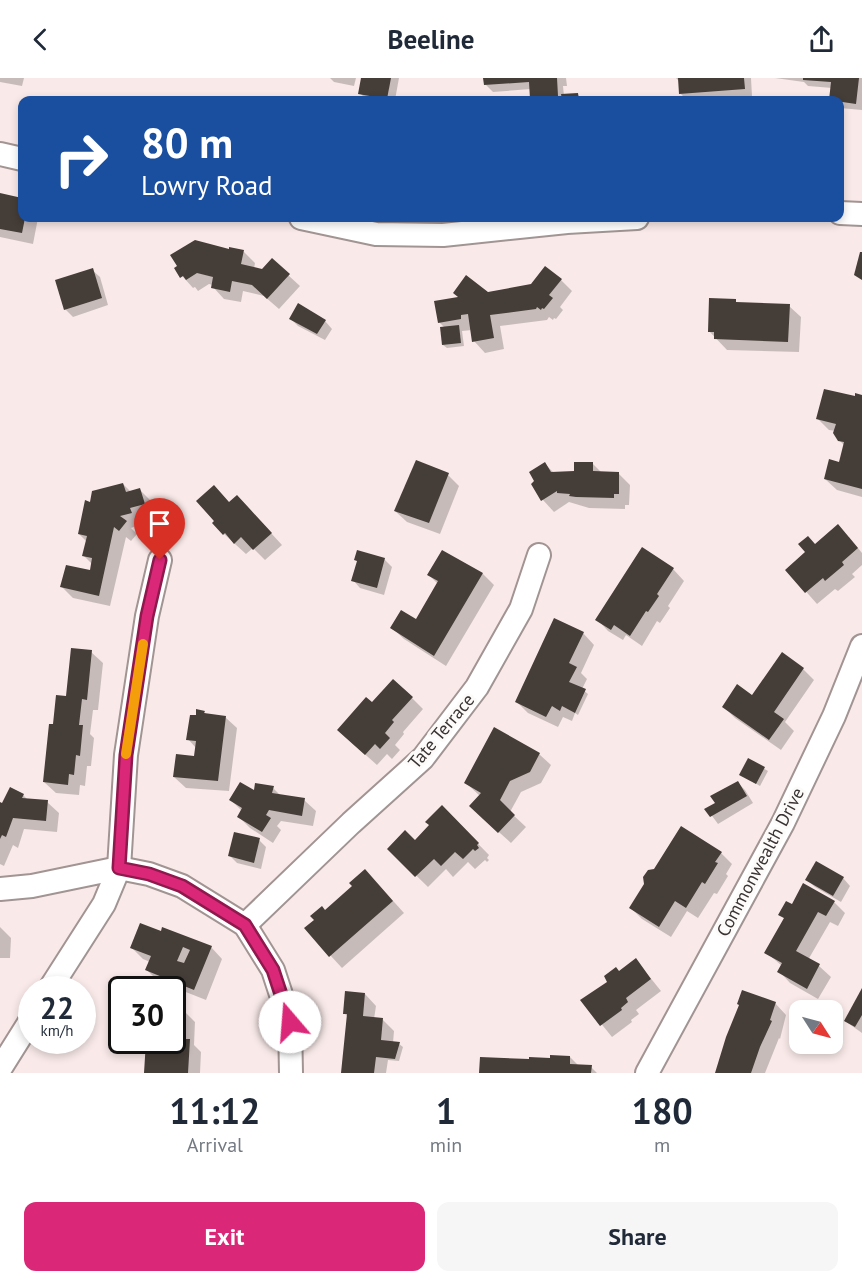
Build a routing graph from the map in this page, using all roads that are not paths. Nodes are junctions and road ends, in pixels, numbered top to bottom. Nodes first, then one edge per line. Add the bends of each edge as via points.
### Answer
1 (0, 154) edge
2 (18, 158) edge
3 (844, 213) edge
4 (862, 214) edge
5 (320, 222) edge
6 (567, 222) edge
7 (539, 555) dead end
8 (160, 560) dead end
9 (862, 645) edge
10 (119, 868) junction
11 (0, 889) edge
12 (245, 925) junction
13 (58, 976) edge
14 (18, 1040) edge
15 (0, 1069) edge
16 (291, 1073) edge
17 (647, 1073) edge

1 - 2 street
3 - 4 street
5 - 6 street via 376,234 443,235
7 - 12 street, Tate Terrace via 521,609 477,687 423,758
8 - 10 street via 147,616 126,755
9 - 17 street, Commonwealth Drive via 834,716 783,823
10 - 11 street
10 - 12 street via 182,886
10 - 13 street via 104,904
12 - 16 street via 273,970 290,1022
14 - 15 street

